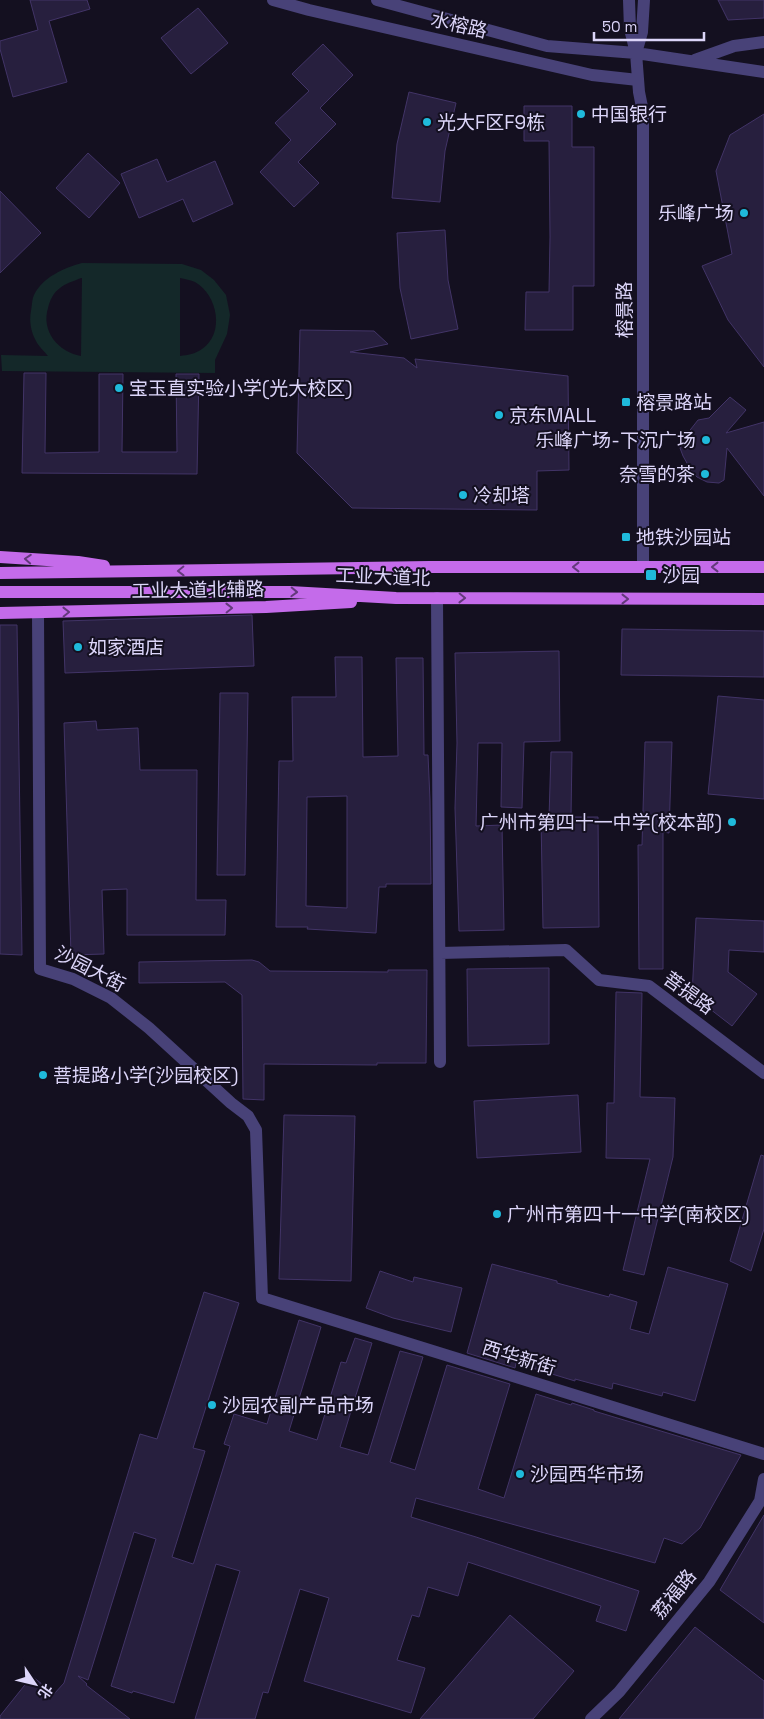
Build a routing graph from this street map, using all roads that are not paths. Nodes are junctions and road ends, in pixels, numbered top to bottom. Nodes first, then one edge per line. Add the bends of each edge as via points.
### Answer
1 (273, 0) edge
2 (377, 0) edge
3 (629, 0) edge
4 (644, 0) edge
5 (764, 42) edge
6 (636, 53) junction
7 (692, 61) junction
8 (764, 72) edge
9 (638, 80) junction
10 (0, 557) edge
11 (643, 567) junction
12 (764, 567) edge
13 (146, 572) junction
14 (0, 573) edge
15 (0, 592) edge
16 (396, 598) junction
17 (436, 598) junction
18 (764, 599) edge
19 (38, 612) junction
20 (0, 613) edge
21 (440, 953) junction
22 (440, 1062) dead end
23 (764, 1073) edge
24 (262, 1298) joint
25 (764, 1454) edge
26 (764, 1479) edge
27 (591, 1719) edge

1 - 9 street, 水榕路 via 592,75
2 - 6 street, 水榕路 via 547,46
3 - 6 street, 榕景路 via 630,29
4 - 6 street, 榕景路 via 643,27
5 - 7 street via 734,46
6 - 7 street, 水榕路
6 - 9 street, 榕景路
7 - 8 street, 水榕路
9 - 11 street, 榕景路 via 643,112
13 -> 10 main road, 工业大道北辅路 via 78,562
12 -> 11 main road, 工业大道北
11 -> 13 main road, 工业大道北
13 - 14 main road, 工业大道北
15 -> 16 main road, 工业大道北 via 290,592
16 - 17 main road, 工业大道北
19 -> 16 main road, 工业大道北辅路 via 266,608
17 -> 18 main road, 工业大道北
17 - 21 street
19 - 20 main road, 工业大道北辅路
19 - 24 street, 沙园大街 via 40,969 111,998 248,1116 256,1130
21 - 22 street
21 - 23 street, 菩提路 via 566,950 598,980 649,986
24 - 25 street, 西华新街
26 - 27 street, 荔福路 via 760,1501 709,1582 619,1692

